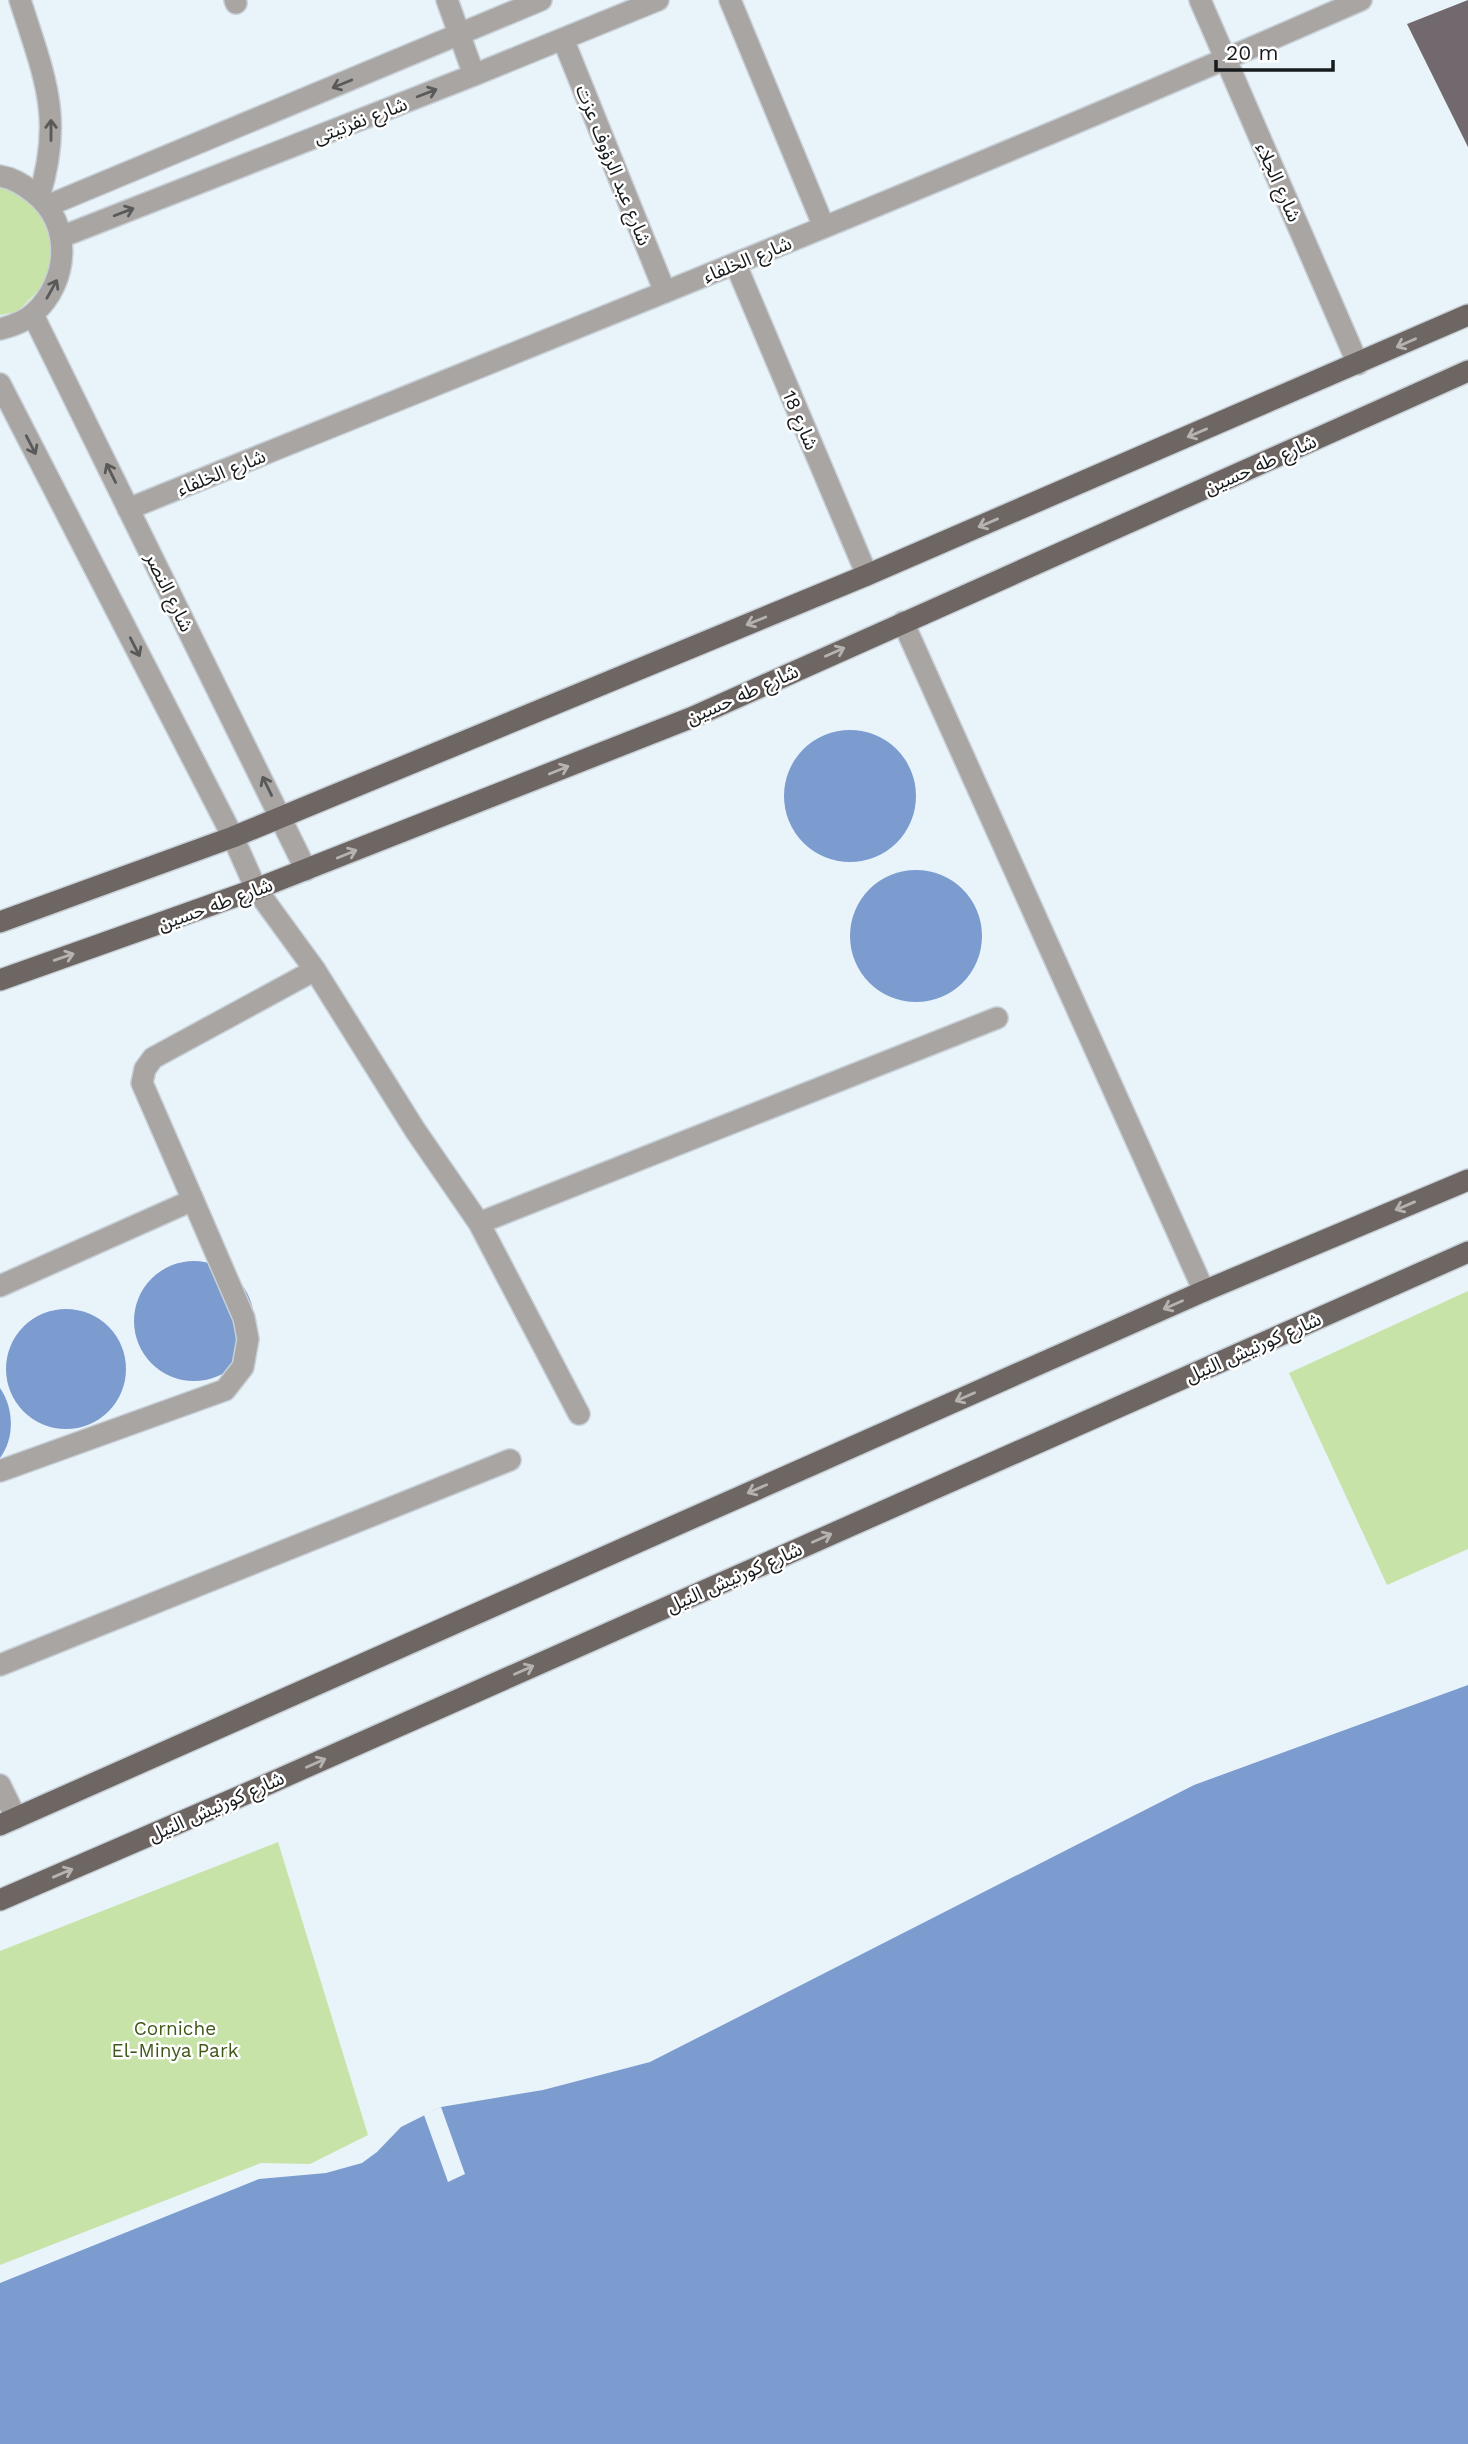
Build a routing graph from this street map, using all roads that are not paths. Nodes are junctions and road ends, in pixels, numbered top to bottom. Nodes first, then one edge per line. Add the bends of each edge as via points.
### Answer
1 (20, 0) edge
2 (447, 0) edge
3 (541, 0) edge
4 (658, 0) edge
5 (730, 0) edge
6 (1200, 0) edge
7 (1361, 0) edge
8 (460, 35) junction
9 (563, 39) junction
10 (1226, 60) junction
11 (474, 75) junction
12 (0, 176) edge
13 (43, 201) junction
14 (824, 227) junction
15 (61, 237) junction
16 (736, 265) junction
17 (665, 292) junction
18 (33, 315) junction
19 (1468, 315) edge
20 (0, 329) edge
21 (1358, 364) junction
22 (1468, 371) edge
23 (0, 384) edge
24 (128, 509) junction
25 (867, 575) junction
26 (903, 622) junction
27 (282, 816) junction
28 (233, 837) junction
29 (306, 870) junction
30 (256, 889) junction
31 (0, 922) edge
32 (315, 970) junction
33 (0, 980) edge
34 (997, 1018) dead end
35 (1468, 1180) edge
36 (193, 1200) junction
37 (479, 1223) junction
38 (1468, 1252) edge
39 (0, 1286) edge
40 (1203, 1291) junction
41 (579, 1414) dead end
42 (510, 1461) dead end
43 (0, 1471) edge
44 (0, 1665) edge
45 (0, 1784) edge
46 (8, 1821) edge
47 (0, 1900) edge

13 -> 1 street via 51,145 50,103
2 - 8 street
3 - 8 street, شارع نفرتيتى
4 - 9 street, شارع نفرتيتى
5 - 14 street
6 - 10 street, شارع الجلاء
7 - 10 street, شارع الخلفاء
8 - 11 street
8 -> 13 street, شارع نفرتيتى
9 - 11 street, شارع نفرتيتى
9 - 17 street, شارع عبد الرؤوف عزت
10 - 14 street, شارع الخلفاء
10 - 21 street, شارع الجلاء
15 -> 11 street, شارع نفرتيتى
12 - 13 street via 23,185
13 - 15 street
14 - 16 street, شارع الخلفاء
18 -> 15 street via 58,279
16 - 17 street, شارع الخلفاء
16 - 25 street, شارع 18
17 - 24 street, شارع الخلفاء
18 - 20 street
24 -> 18 street, شارع النصر
19 -> 21 main road
21 -> 25 main road
22 - 26 main road, شارع طه حسين
23 -> 28 street
27 -> 24 street, شارع النصر
25 -> 27 main road
29 -> 26 main road, شارع طه حسين via 693,717
26 - 40 street
27 - 28 main road
27 - 29 street, شارع النصر
28 - 30 street
28 - 31 main road
29 - 30 main road, شارع طه حسين
30 - 32 street
33 -> 30 main road, شارع طه حسين
32 - 36 street via 153,1058 145,1069 142,1083
32 - 37 street
34 - 37 street
35 -> 40 main road
36 - 39 street
36 - 43 street via 244,1318 248,1339 243,1367 225,1390
37 - 41 street
47 -> 38 main road, شارع كورنيش النيل
40 -> 46 main road
42 - 44 street
45 - 46 street

